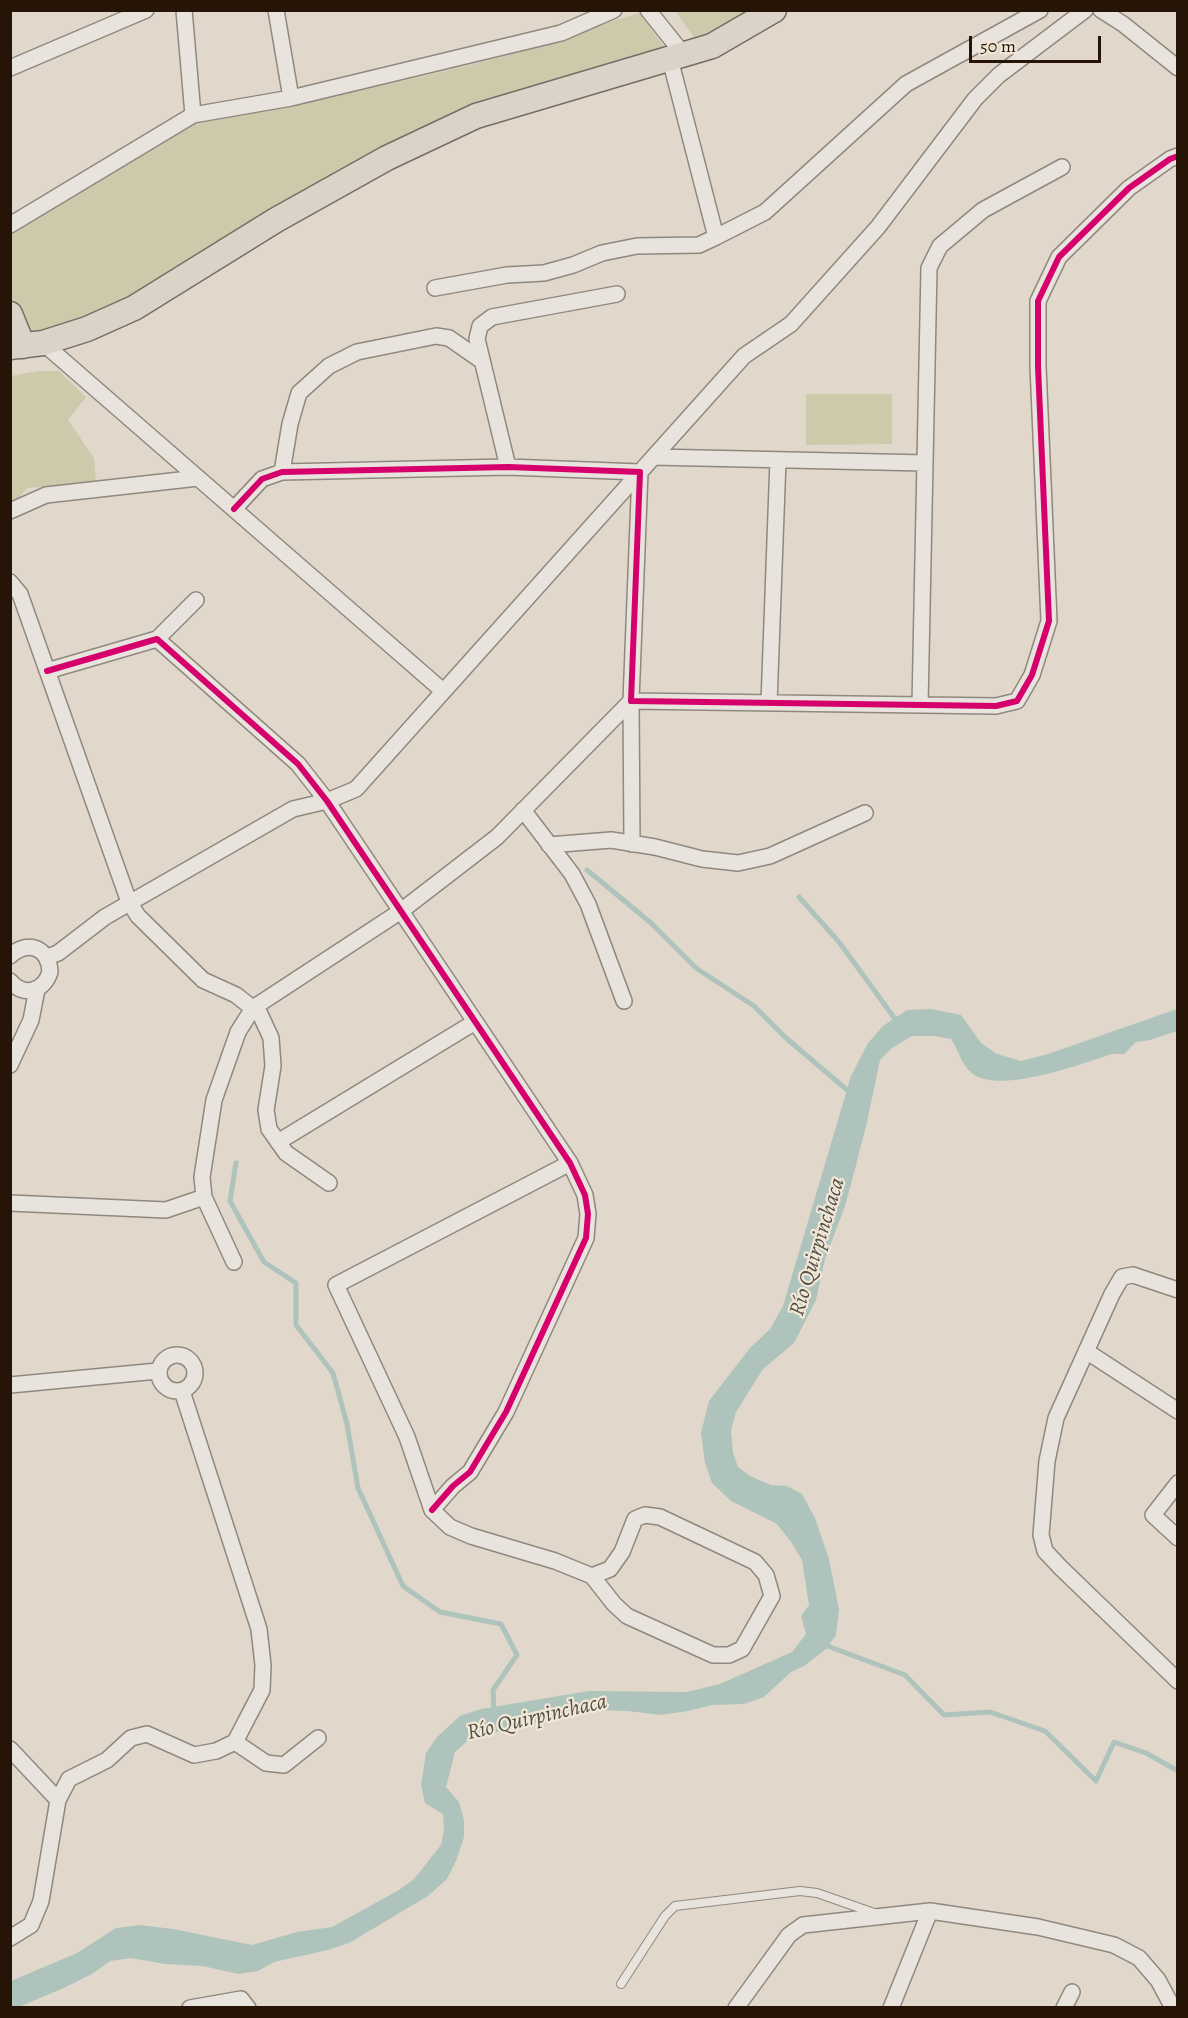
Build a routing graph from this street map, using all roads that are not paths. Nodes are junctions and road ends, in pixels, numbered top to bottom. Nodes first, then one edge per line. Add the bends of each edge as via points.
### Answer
1 (146, 10) edge
2 (184, 10) edge
3 (276, 10) edge
4 (614, 10) edge
5 (648, 10) edge
6 (774, 10) edge
7 (1040, 10) edge
8 (1085, 10) edge
9 (1101, 10) edge
10 (677, 57) junction
11 (1178, 68) edge
12 (10, 69) edge
13 (291, 98) junction
14 (193, 115) junction
15 (1178, 156) edge
16 (1062, 167) dead end
17 (10, 225) edge
18 (716, 237) junction
19 (435, 288) dead end
20 (617, 294) dead end
21 (10, 314) edge
22 (26, 345) edge
23 (482, 361) junction
24 (654, 457) junction
25 (778, 459) junction
26 (925, 463) junction
27 (508, 468) junction
28 (282, 472) junction
29 (640, 472) junction
30 (198, 478) junction
31 (234, 509) junction
32 (10, 511) edge
33 (10, 582) edge
34 (196, 600) dead end
35 (157, 639) junction
36 (47, 671) junction
37 (443, 691) junction
38 (632, 701) junction
39 (770, 703) junction
40 (920, 705) junction
41 (327, 801) junction
42 (523, 810) junction
43 (865, 813) dead end
44 (632, 844) junction
45 (549, 845) junction
46 (129, 902) junction
47 (401, 911) junction
48 (11, 956) edge
49 (47, 957) junction
50 (10, 981) edge
51 (38, 989) junction
52 (624, 1001) dead end
53 (253, 1008) junction
54 (475, 1022) junction
55 (10, 1065) edge
56 (278, 1142) junction
57 (570, 1163) junction
58 (329, 1183) dead end
59 (204, 1197) junction
60 (10, 1203) edge
61 (234, 1262) dead end
62 (1178, 1290) edge
63 (1086, 1351) junction
64 (158, 1371) junction
65 (10, 1385) edge
66 (182, 1391) junction
67 (1178, 1411) edge
68 (1178, 1483) edge
69 (432, 1510) junction
70 (1178, 1538) edge
71 (592, 1576) junction
72 (1178, 1681) edge
73 (318, 1738) dead end
74 (235, 1742) junction
75 (10, 1749) edge
76 (58, 1800) junction
77 (930, 1911) junction
78 (884, 1916) junction
79 (10, 1938) edge
80 (621, 1984) dead end
81 (1072, 1992) dead end
82 (190, 2007) edge
83 (248, 2007) edge
84 (736, 2007) edge
85 (891, 2007) edge
86 (1064, 2007) edge
87 (1173, 2007) edge

1 - 12 street
2 - 14 street
3 - 13 street
4 - 13 street via 561,33
5 - 10 street
6 - 10 main road via 712,46
7 - 18 street via 906,84 765,212
8 - 24 street via 999,75 975,99 878,227 791,324 744,356
9 - 11 street
10 - 18 street
10 - 22 main road via 476,116 387,158 296,208 134,308 87,329
13 - 14 street
14 - 17 street
15 - 40 street via 1129,188 1059,257 1038,301 1049,621 1032,675 1017,700 996,706
16 - 26 street via 983,210 940,246 928,268
18 - 19 street via 699,245 637,246 602,253 544,273 507,275
20 - 23 street via 492,317 480,326 477,339
21 - 22 main road
22 - 30 street
23 - 27 street
23 - 28 street via 449,338 436,336 357,352 329,366 299,393
24 - 25 street
24 - 29 street
25 - 26 street
25 - 39 street
26 - 40 street
27 - 28 street
27 - 29 street
28 - 31 street via 262,479
29 - 37 street
29 - 38 street
30 - 31 street
30 - 32 street via 46,495
31 - 37 street
33 - 36 street via 20,594
34 - 35 street
35 - 36 street
35 - 41 street via 298,764
36 - 46 street
37 - 41 street via 356,789
38 - 39 street
38 - 42 street
38 - 44 street
39 - 40 street
41 - 46 street via 293,809
41 - 47 street
42 - 45 street
42 - 47 street via 497,837
43 - 44 street via 770,856 738,863
44 - 45 street via 611,840
45 - 52 street via 572,874 588,904
46 - 49 street
46 - 53 street via 138,916 203,980 236,995
47 - 53 street
47 - 54 street
48 - 49 street via 29,947
49 - 51 street via 50,972
50 - 51 street via 24,991
51 - 55 street via 31,1020
53 - 56 street via 271,1038 273,1066 267,1110 269,1129
53 - 59 street via 238,1032 214,1100 202,1177
54 - 56 street
54 - 57 street
56 - 58 street via 286,1153
57 - 69 street via 585,1195 586,1238 506,1412 470,1472
57 - 69 street via 336,1285 407,1437
59 - 60 street via 166,1210
59 - 61 street
62 - 63 street via 1134,1275 1122,1277
63 - 67 street
63 - 72 street via 1056,1418 1047,1461 1041,1535 1045,1551
64 - 65 street
64 - 66 street via 166,1388
64 - 66 street via 169,1356 187,1358 195,1375 191,1385
66 - 74 street via 259,1629 262,1690
68 - 70 street via 1153,1515
69 - 71 street via 450,1527 471,1536
71 - 71 street via 627,1616 713,1655 742,1650 771,1596 766,1575 755,1562 660,1517 645,1515 635,1519 622,1552 610,1569
73 - 74 street via 284,1765 266,1763
74 - 76 street via 194,1755 147,1734 131,1738 107,1760 69,1779
75 - 76 street
76 - 79 street via 41,1900 31,1925
77 - 78 street
77 - 85 street
77 - 87 street via 1038,1927 1114,1945 1139,1958 1158,1980
78 - 80 lane via 800,1891 675,1906
78 - 84 street via 803,1925 789,1935
81 - 86 street
82 - 83 street via 241,1999

